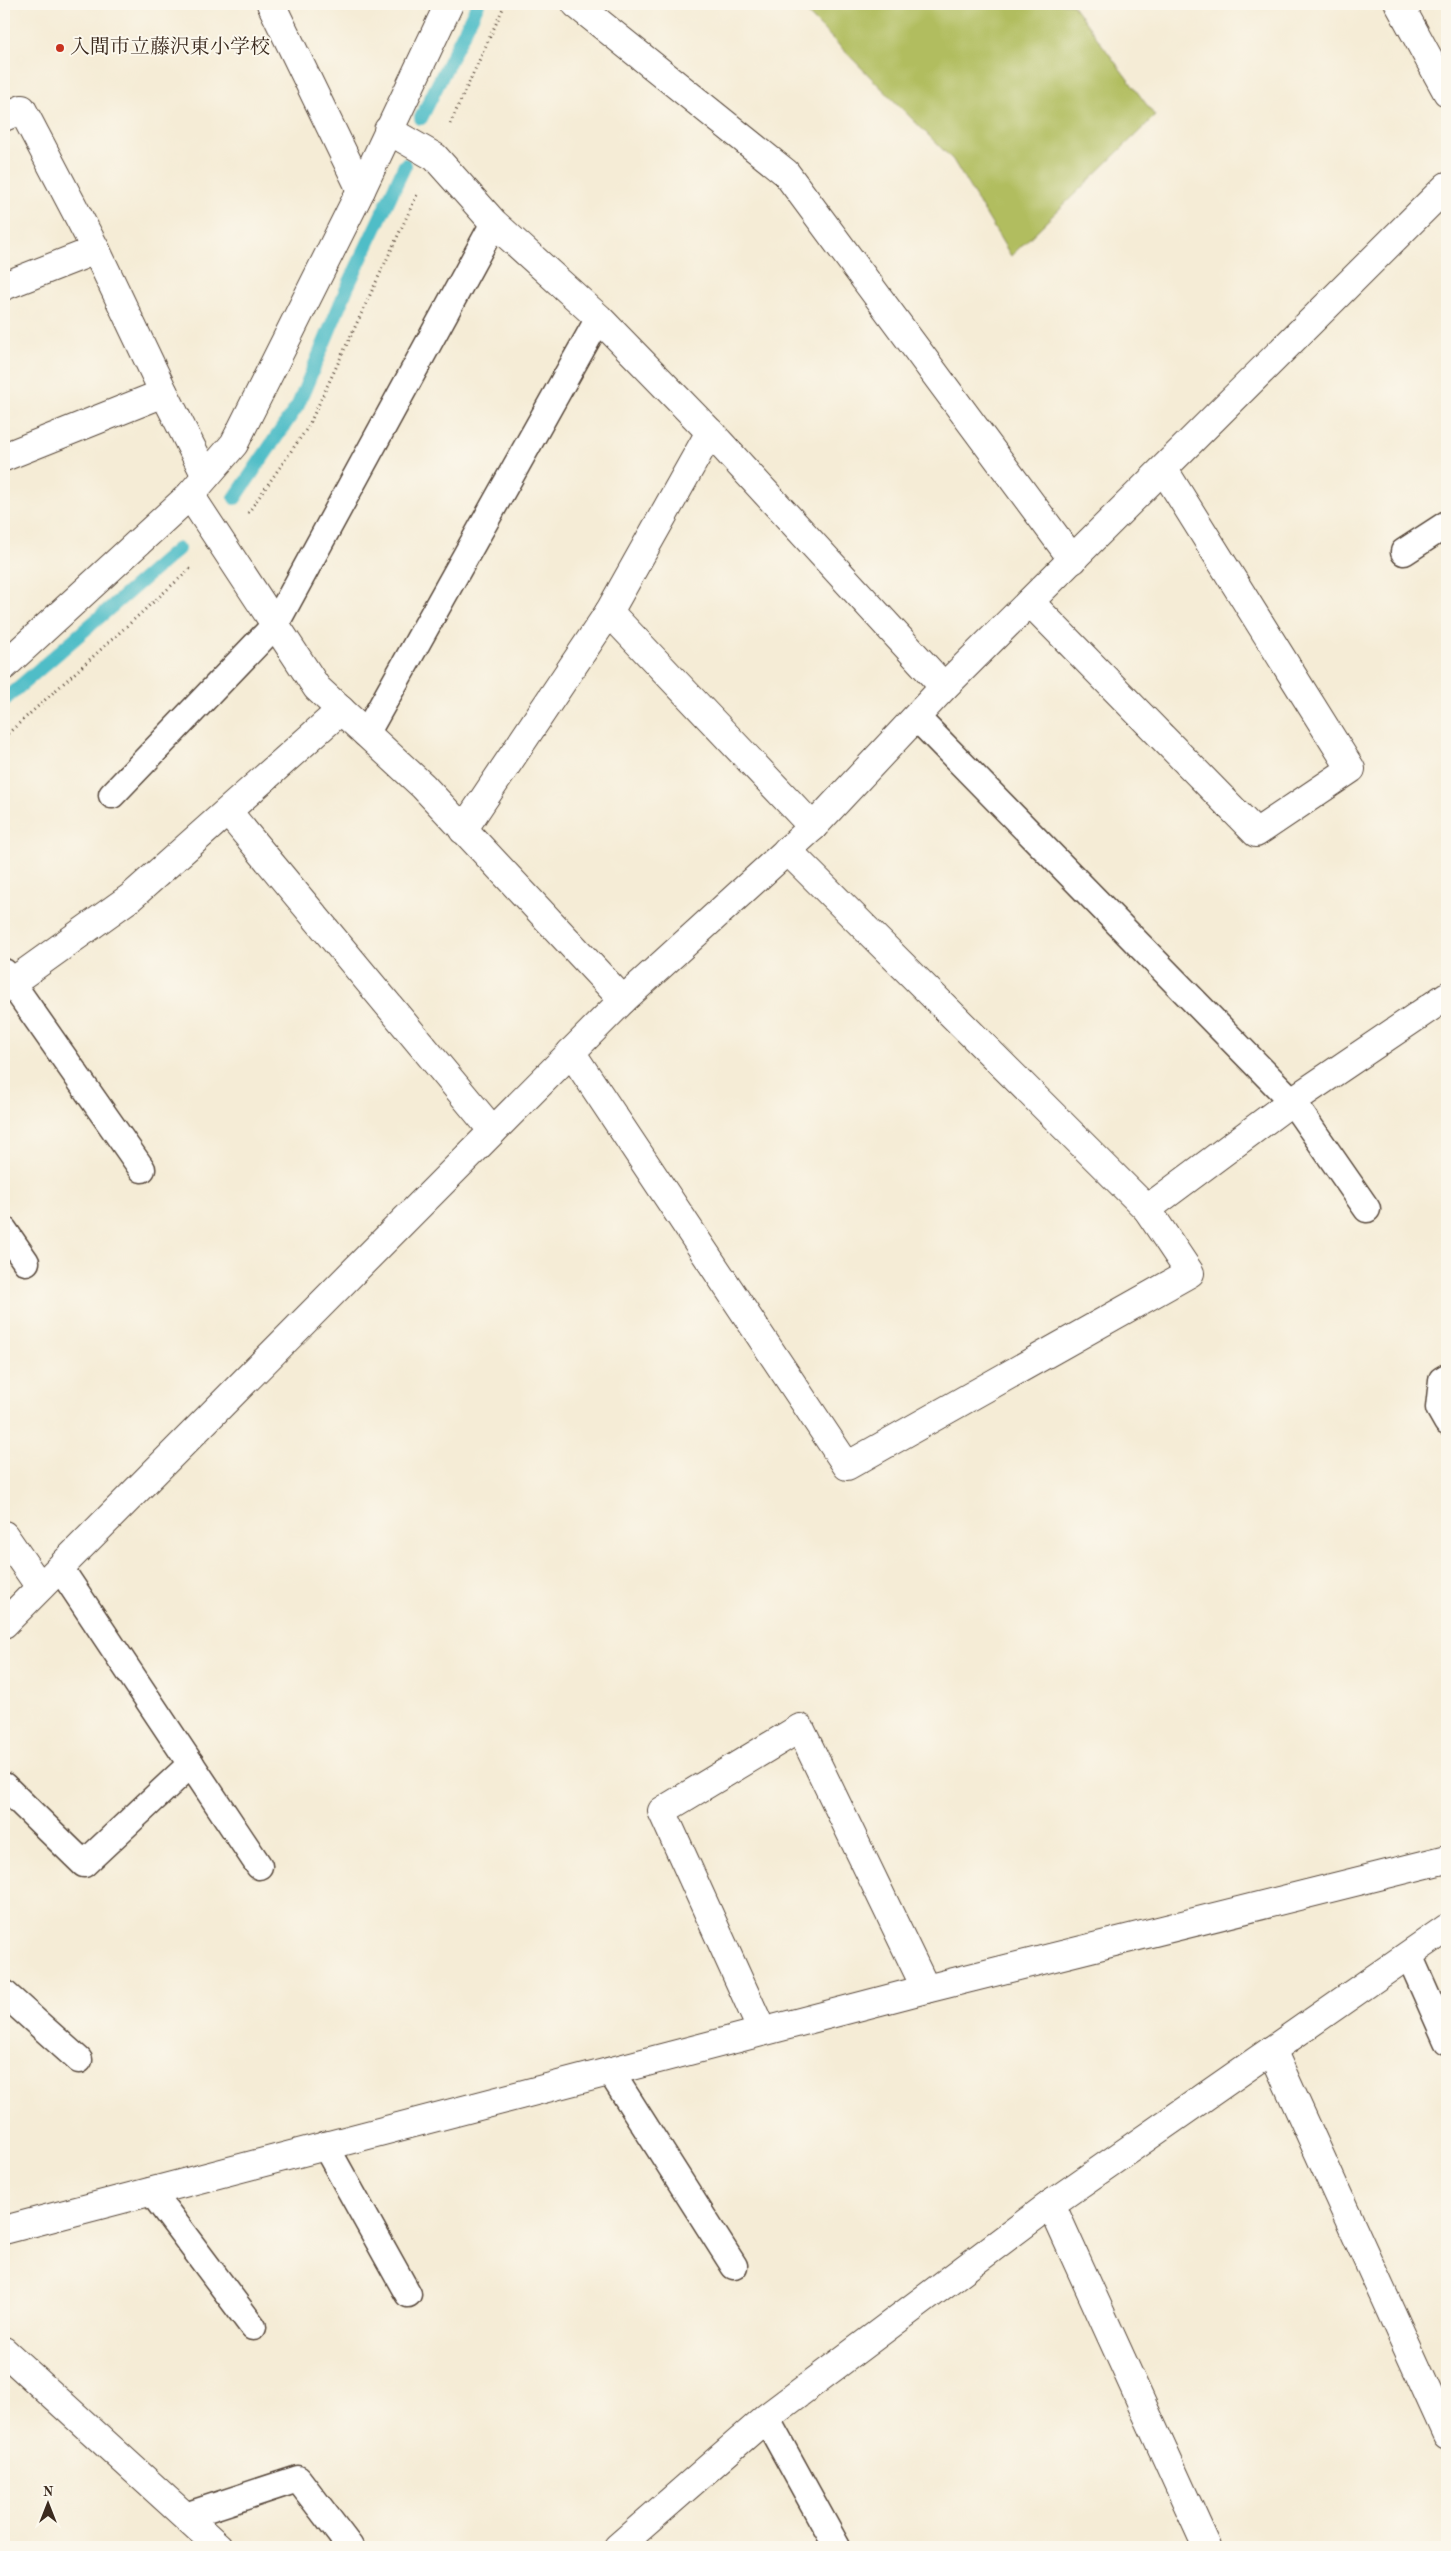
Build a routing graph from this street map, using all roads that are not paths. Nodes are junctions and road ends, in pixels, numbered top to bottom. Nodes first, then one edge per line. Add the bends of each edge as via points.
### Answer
1 (271, 4) edge
2 (449, 4) edge
3 (576, 4) edge
4 (1399, 4) edge
5 (1447, 92) edge
6 (4, 117) edge
7 (388, 130) junction
8 (1447, 186) edge
9 (361, 190) junction
10 (494, 223) junction
11 (96, 250) junction
12 (4, 286) edge
13 (599, 318) junction
14 (164, 393) junction
15 (710, 432) junction
16 (4, 457) edge
17 (1164, 470) junction
18 (198, 485) junction
19 (1447, 524) edge
20 (1404, 552) dead end
21 (1073, 560) junction
22 (1030, 602) junction
23 (609, 612) junction
24 (275, 625) junction
25 (4, 666) edge
26 (944, 687) junction
27 (341, 710) junction
28 (916, 717) junction
29 (366, 734) junction
30 (112, 795) dead end
31 (228, 812) junction
32 (813, 826) junction
33 (463, 830) junction
34 (787, 850) junction
35 (6, 981) edge
36 (1447, 996) edge
37 (622, 1000) junction
38 (571, 1052) junction
39 (1292, 1101) junction
40 (493, 1131) junction
41 (142, 1169) dead end
42 (1147, 1209) junction
43 (1367, 1209) dead end
44 (4, 1230) edge
45 (26, 1262) dead end
46 (1447, 1377) edge
47 (1447, 1422) edge
48 (4, 1535) edge
49 (60, 1568) junction
50 (40, 1587) junction
51 (4, 1624) edge
52 (191, 1764) junction
53 (4, 1786) edge
54 (1447, 1859) edge
55 (259, 1866) dead end
56 (1447, 1928) edge
57 (1409, 1955) junction
58 (926, 1989) junction
59 (4, 1993) edge
60 (762, 2032) junction
61 (1447, 2041) edge
62 (1272, 2050) junction
63 (79, 2060) dead end
64 (610, 2071) junction
65 (325, 2145) junction
66 (151, 2191) junction
67 (1051, 2204) junction
68 (4, 2230) edge
69 (734, 2266) dead end
70 (408, 2294) dead end
71 (253, 2328) dead end
72 (4, 2351) edge
73 (766, 2418) junction
74 (1447, 2435) edge
75 (185, 2516) junction
76 (219, 2547) edge
77 (350, 2547) edge
78 (618, 2547) edge
79 (837, 2547) edge
80 (1207, 2547) edge

1 - 9 street
2 - 7 street
3 - 21 street via 786,173
4 - 5 street
6 - 11 street via 22,109
7 - 9 street
7 - 10 street via 435,157
8 - 17 street
9 - 18 street via 234,444
10 - 13 street
10 - 24 lane
11 - 12 street
11 - 14 street
13 - 15 street
13 - 29 lane
14 - 16 street
14 - 18 street
15 - 23 street
15 - 26 street
17 - 21 street
17 - 22 street via 1351,769 1256,833
18 - 24 street
18 - 25 street
19 - 20 lane
21 - 22 street
22 - 26 street
23 - 32 street
23 - 33 street
24 - 27 street via 317,688
24 - 30 lane
26 - 28 street
27 - 29 street
27 - 31 street
28 - 32 street
28 - 39 lane
29 - 33 street via 423,786
31 - 35 street via 131,897
31 - 40 street
32 - 34 street
33 - 37 street
34 - 37 street
34 - 42 street
35 - 41 lane
36 - 39 street
37 - 38 street
38 - 40 street
38 - 42 street via 846,1466 1190,1273
39 - 42 street
39 - 43 lane
40 - 49 street
44 - 45 lane
46 - 47 lane via 1442,1380 1439,1408
48 - 50 street
49 - 50 street
49 - 52 lane
50 - 51 street
52 - 53 lane via 84,1864
52 - 55 lane
54 - 58 street
56 - 57 street
57 - 61 lane
57 - 62 street
58 - 60 street
58 - 60 street via 800,1728 662,1811
59 - 63 lane
60 - 64 street
62 - 67 street
62 - 74 street
64 - 65 street
64 - 69 lane
65 - 66 street
65 - 70 lane
66 - 68 street
66 - 71 lane
67 - 73 street
67 - 80 street
72 - 75 street
73 - 78 street
73 - 79 lane
75 - 76 street
75 - 77 lane via 298,2479

